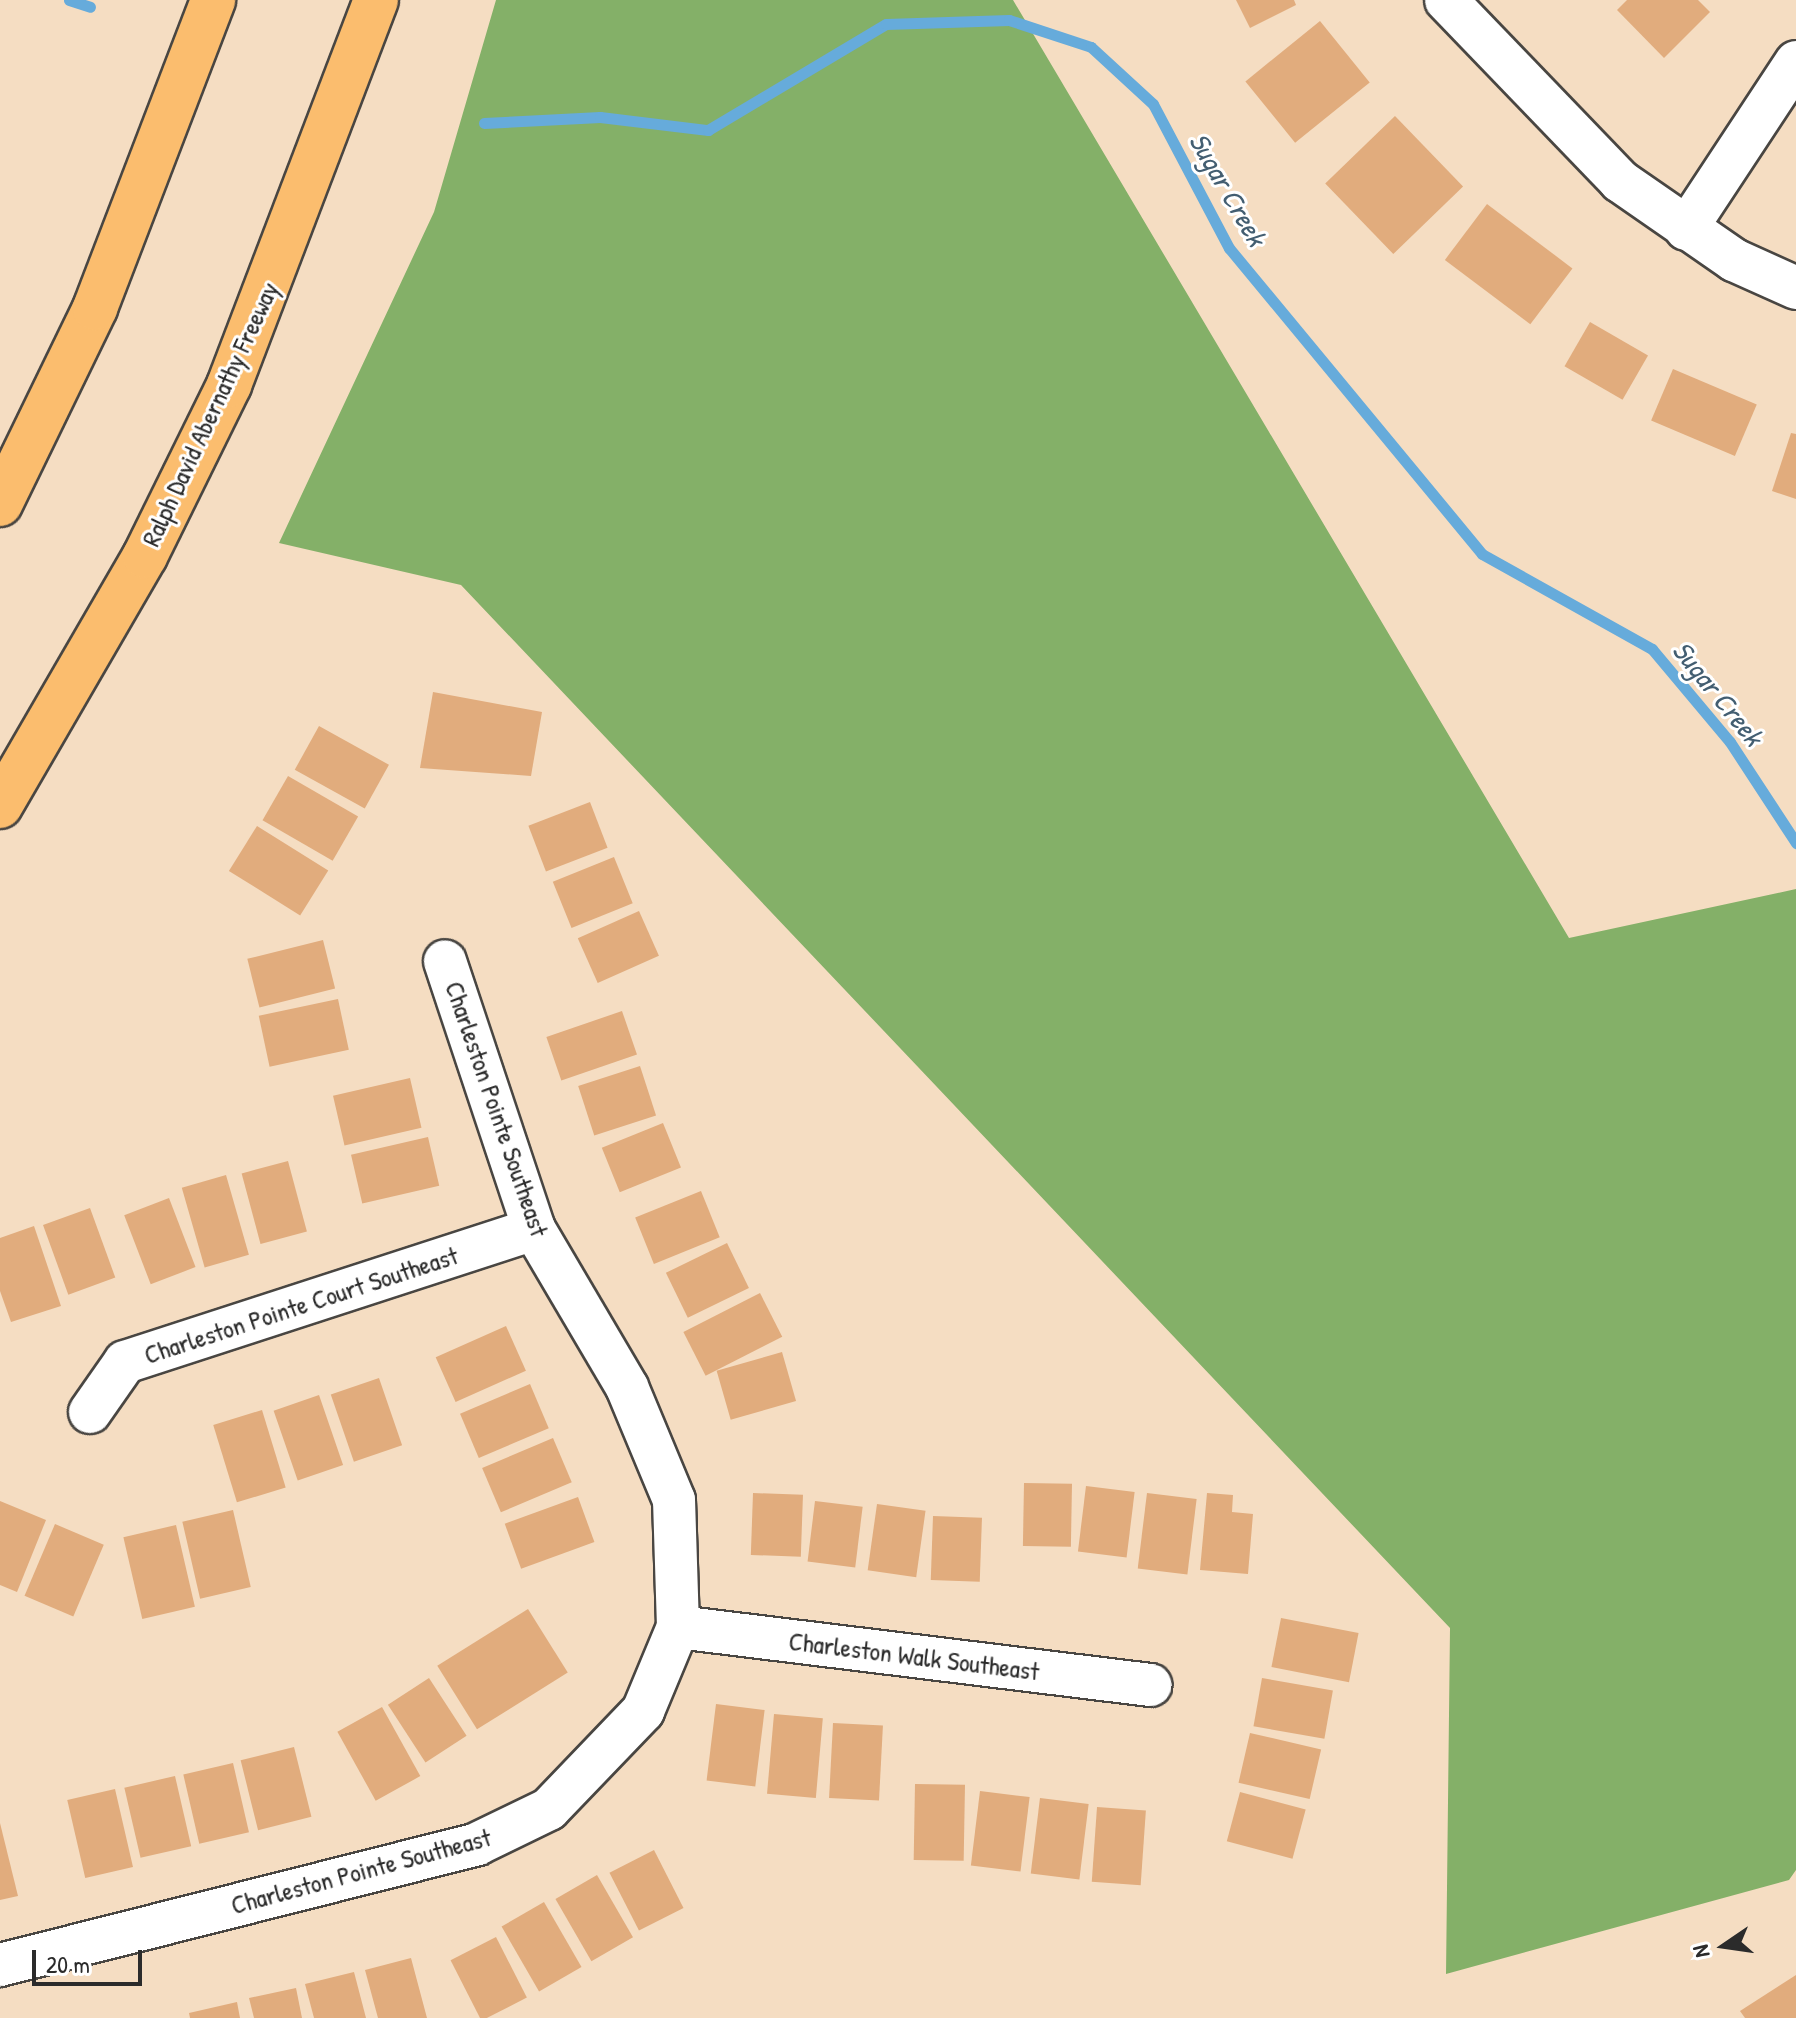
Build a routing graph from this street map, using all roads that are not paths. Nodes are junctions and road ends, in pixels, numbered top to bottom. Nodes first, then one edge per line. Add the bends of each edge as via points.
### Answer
1 (213, 0) edge
2 (376, 0) edge
3 (1446, 0) edge
4 (1796, 62) edge
5 (1686, 229) junction
6 (1796, 288) edge
7 (0, 504) edge
8 (0, 806) edge
9 (445, 961) dead end
10 (534, 1229) junction
11 (90, 1412) dead end
12 (678, 1627) junction
13 (1150, 1685) dead end
14 (0, 1965) edge

1 - 7 highway via 95,308
2 - 8 highway, Ralph David Abernathy Freeway via 229,385 145,556
3 - 5 street via 1588,150
4 - 5 street
5 - 6 street
9 - 10 street, Charleston Pointe Southeast
10 - 11 street, Charleston Pointe Court Southeast via 125,1362
10 - 12 street, Charleston Pointe Southeast via 627,1387 674,1500
12 - 13 street, Charleston Walk Southeast
12 - 14 street, Charleston Pointe Southeast via 643,1711 549,1809 477,1844

